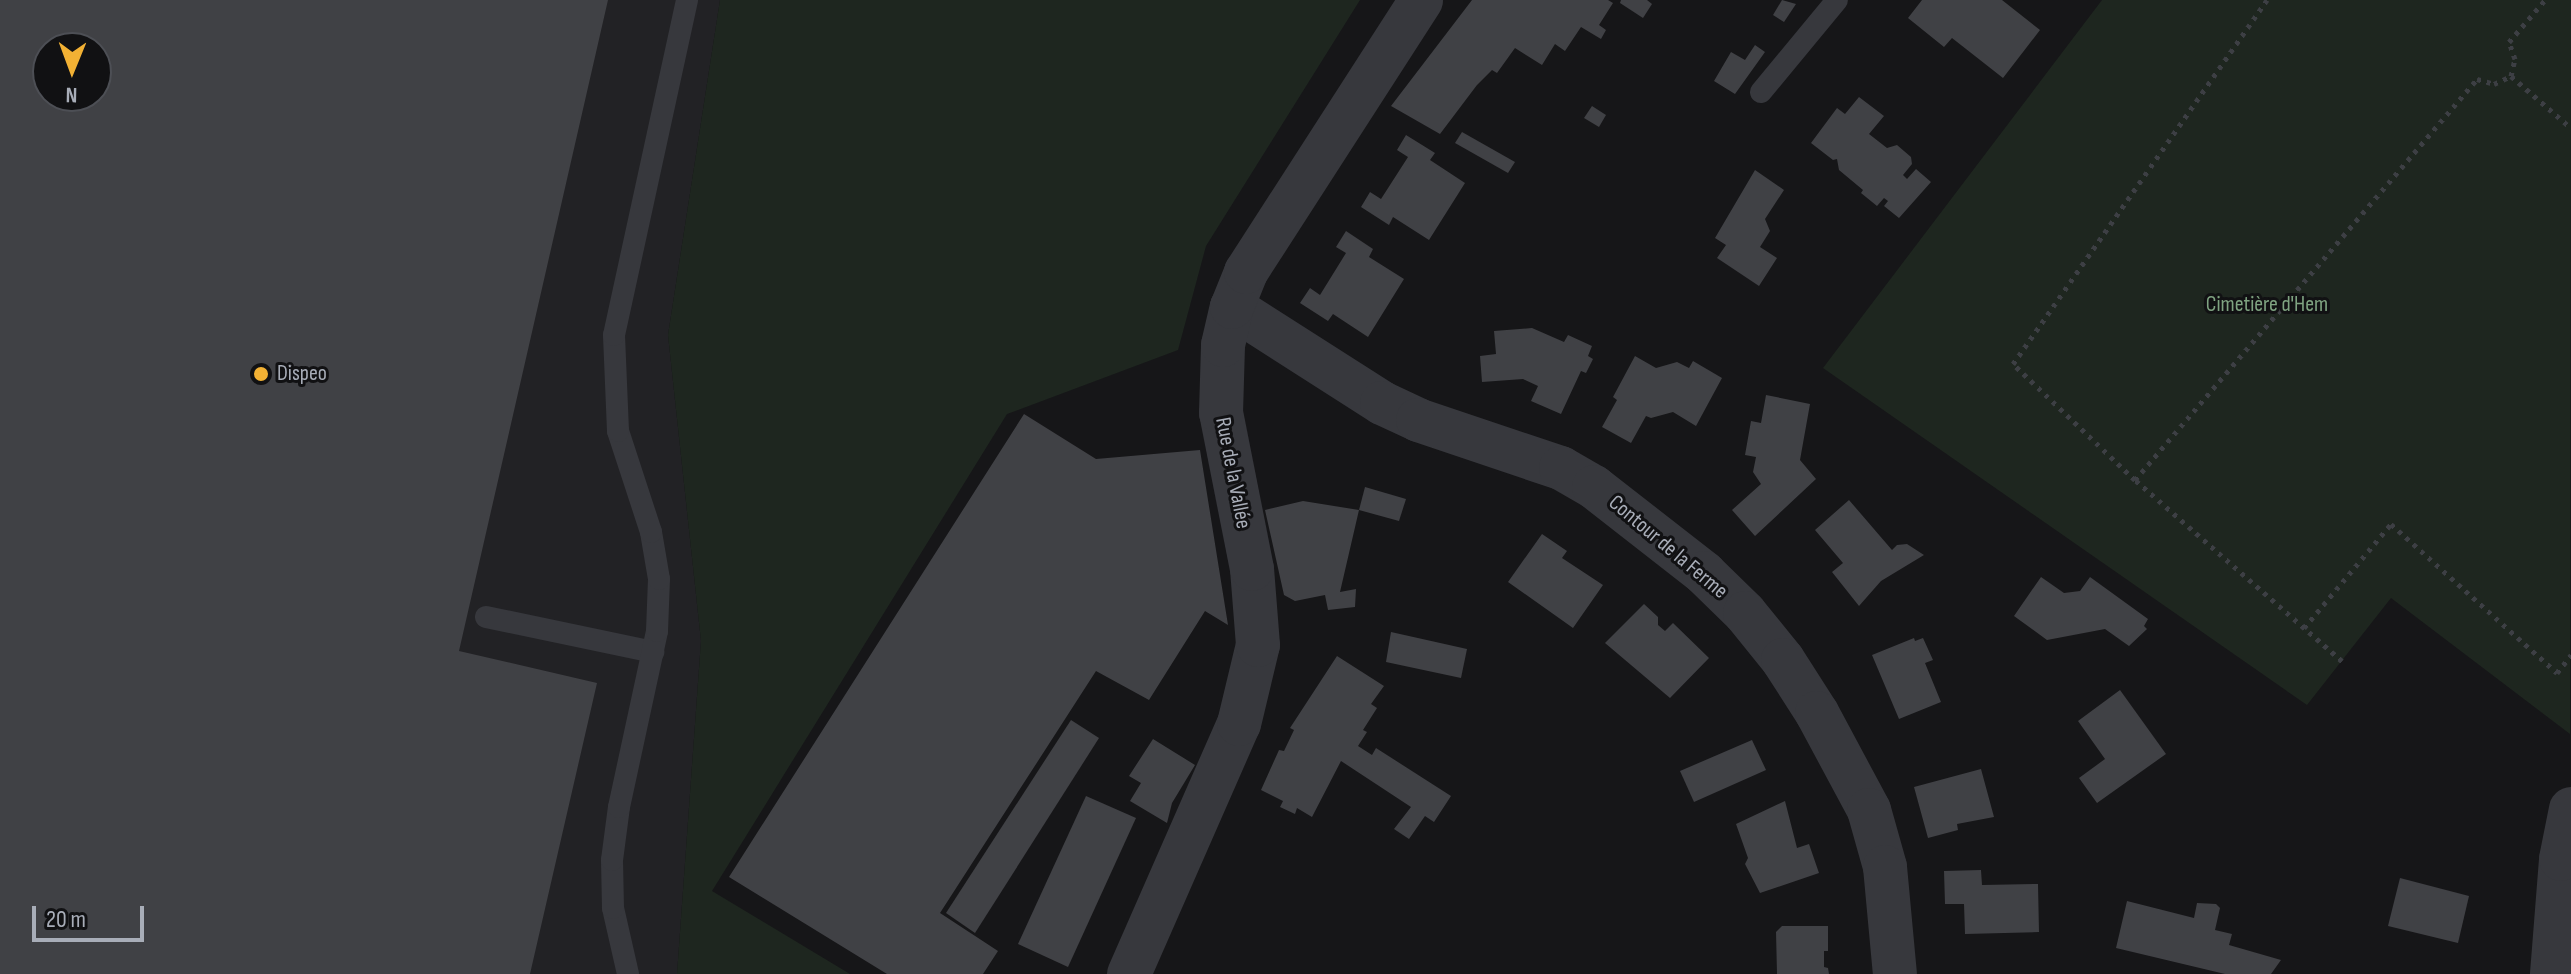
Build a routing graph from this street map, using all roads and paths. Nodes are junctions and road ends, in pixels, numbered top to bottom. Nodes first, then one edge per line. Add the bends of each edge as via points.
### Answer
1 (687, 0) edge
2 (1421, 0) edge
3 (1837, 0) edge
4 (2267, 0) edge
5 (2545, 0) edge
6 (2511, 76) junction
7 (1761, 92) dead end
8 (2571, 128) edge
9 (1232, 307) junction
10 (2135, 480) junction
11 (486, 617) dead end
12 (2304, 628) junction
13 (653, 652) junction
14 (2571, 655) edge
15 (2342, 661) dead end
16 (2571, 809) edge
17 (628, 974) edge
18 (1129, 974) edge
19 (1895, 974) edge
20 (2552, 974) edge

1 - 13 lane via 614,335 618,431 651,532 659,579
2 - 9 street, Rue de la Vallée via 1246,272
3 - 7 lane
4 - 10 path via 2013,364
5 - 6 path via 2509,42 2515,59
6 - 8 path
6 - 10 path via 2494,84 2477,79
9 - 18 street, Rue de la Vallée via 1223,345 1221,413 1252,569 1258,645 1239,724
9 - 19 street, Contour de la Ferme via 1382,403 1561,468 1594,487 1704,573 1745,613 1817,713 1869,810 1885,867
10 - 12 path
11 - 13 lane
12 - 14 path via 2391,524 2557,673
12 - 15 path
13 - 17 lane via 612,860 613,908
16 - 20 street via 2561,859

